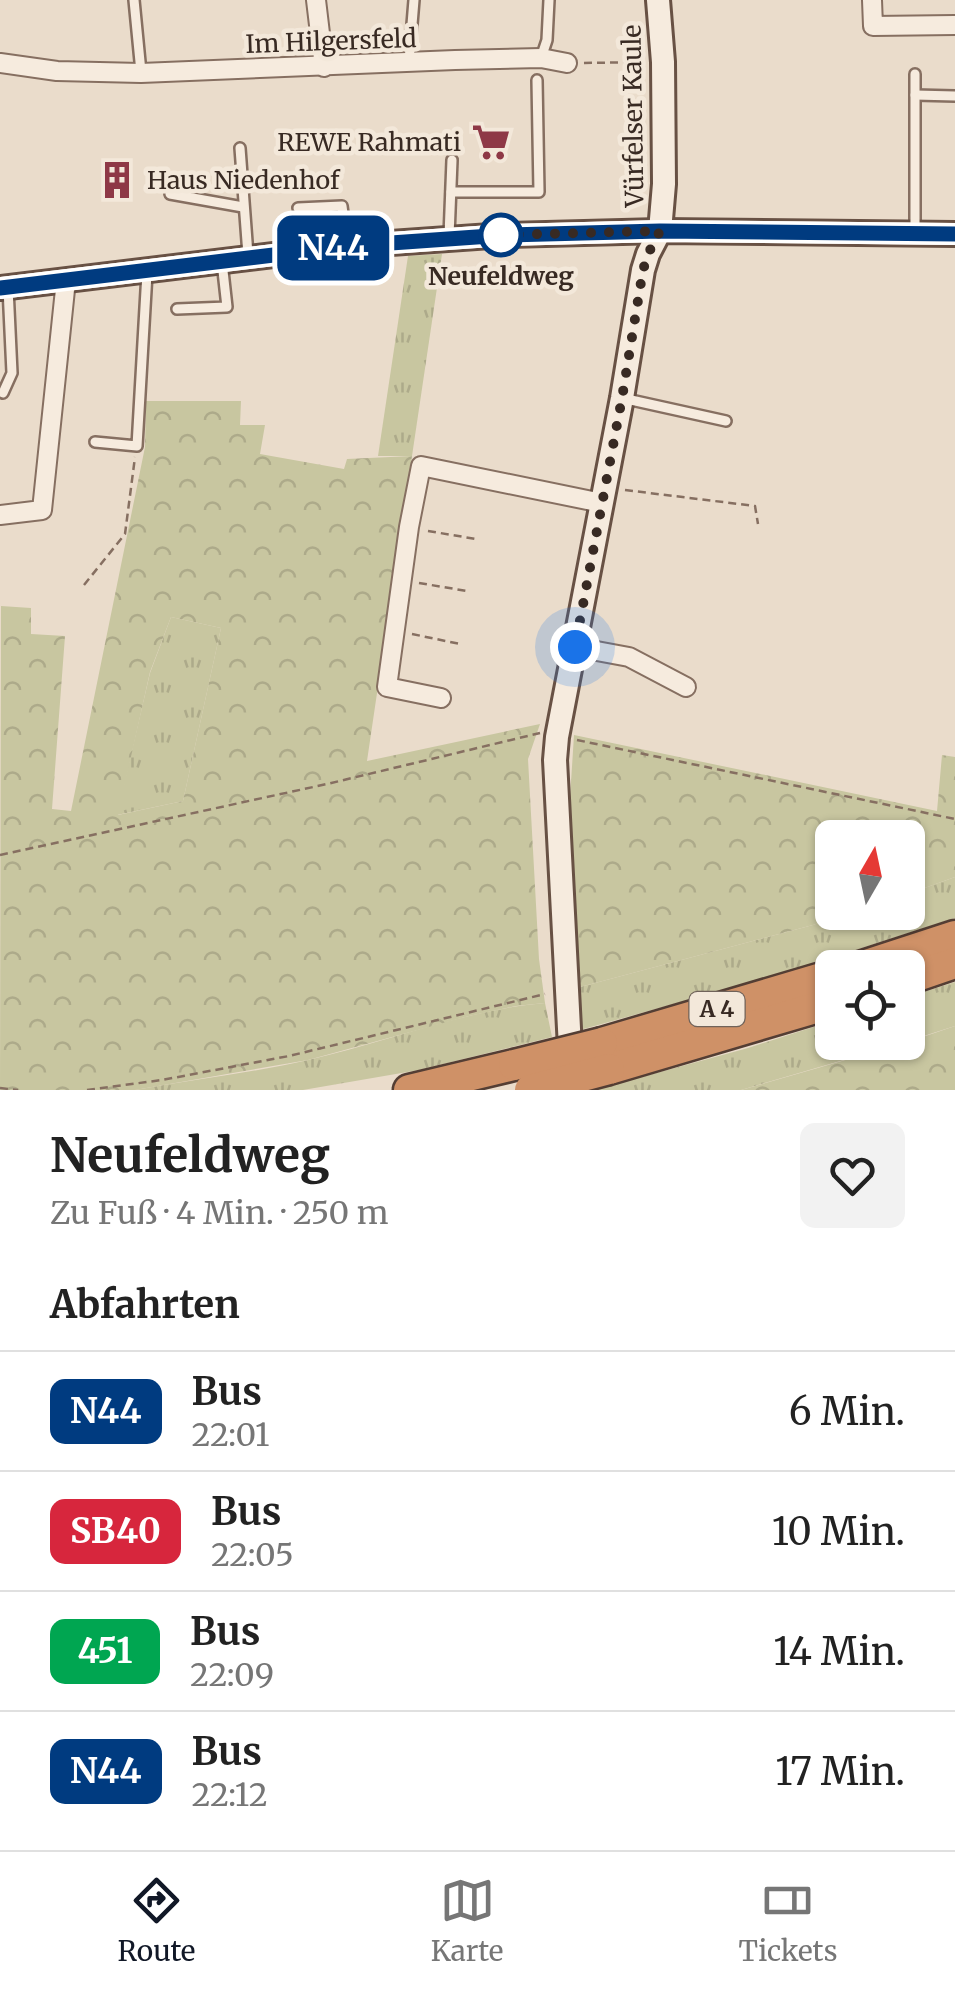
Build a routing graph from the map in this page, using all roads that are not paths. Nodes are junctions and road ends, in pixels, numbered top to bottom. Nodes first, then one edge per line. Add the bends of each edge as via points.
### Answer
1 (134, 0) edge
2 (316, 0) edge
3 (414, 0) edge
4 (548, 0) edge
5 (658, 0) edge
6 (872, 0) edge
7 (955, 25) edge
8 (541, 58) junction
9 (0, 63) edge
10 (409, 63) junction
11 (567, 63) road end
12 (324, 67) junction
13 (142, 74) junction
14 (915, 74) dead end
15 (536, 80) dead end
16 (915, 95) junction
17 (955, 96) edge
18 (240, 148) dead end
19 (452, 160) dead end
20 (451, 192) junction
21 (170, 194) dead end
22 (243, 207) junction
23 (298, 208) dead end
24 (660, 231) junction
25 (914, 233) junction
26 (955, 234) edge
27 (449, 239) junction
28 (348, 246) junction
29 (248, 259) junction
30 (222, 262) junction
31 (148, 270) junction
32 (66, 280) junction
33 (4, 287) edge
34 (177, 310) dead end
35 (2, 393) dead end
36 (622, 398) junction
37 (726, 420) dead end
38 (95, 442) dead end
39 (603, 495) junction
40 (0, 515) edge
41 (575, 647) junction
42 (686, 687) dead end
43 (441, 698) dead end
44 (955, 936) edge
45 (912, 950) edge
46 (955, 964) edge
47 (925, 974) edge
48 (815, 981) edge
49 (815, 1007) edge
50 (605, 1056) junction
51 (522, 1077) edge
52 (409, 1090) edge
53 (572, 1090) edge

1 - 13 lane
2 - 12 street
3 - 10 lane
4 - 8 lane
5 - 24 main road, Vürfelser Kaule via 664,62
6 - 7 street via 873,26
8 - 10 street, Im Hilgersfeld
8 - 11 street, Im Hilgersfeld
9 - 13 street, Im Hilgersfeld
10 - 12 street, Im Hilgersfeld
12 - 13 street, Im Hilgersfeld
14 - 16 lane
15 - 20 lane via 539,192
16 - 17 lane
16 - 25 lane
18 - 22 lane
19 - 20 lane
20 - 27 lane
21 - 22 lane
22 - 29 lane
23 - 28 lane via 342,206
24 - 25 main road
24 - 27 main road
24 - 36 main road via 643,270
25 - 26 main road
27 - 28 main road
28 - 29 main road
29 - 30 main road
30 - 31 main road
30 - 34 lane via 227,307
31 - 32 main road
31 - 38 lane via 137,446
32 - 33 main road
32 - 40 street via 42,510
33 - 35 lane via 12,373
36 - 37 lane
36 - 39 main road
39 - 41 main road
39 - 43 street via 421,466 387,687
41 - 42 street via 629,657
41 - 53 main road via 549,735
44 - 45 highway
46 - 47 highway
48 - 50 highway, A 4
49 - 50 highway, A 4
50 - 51 highway, A 4, bridge
51 - 52 highway, A 4

